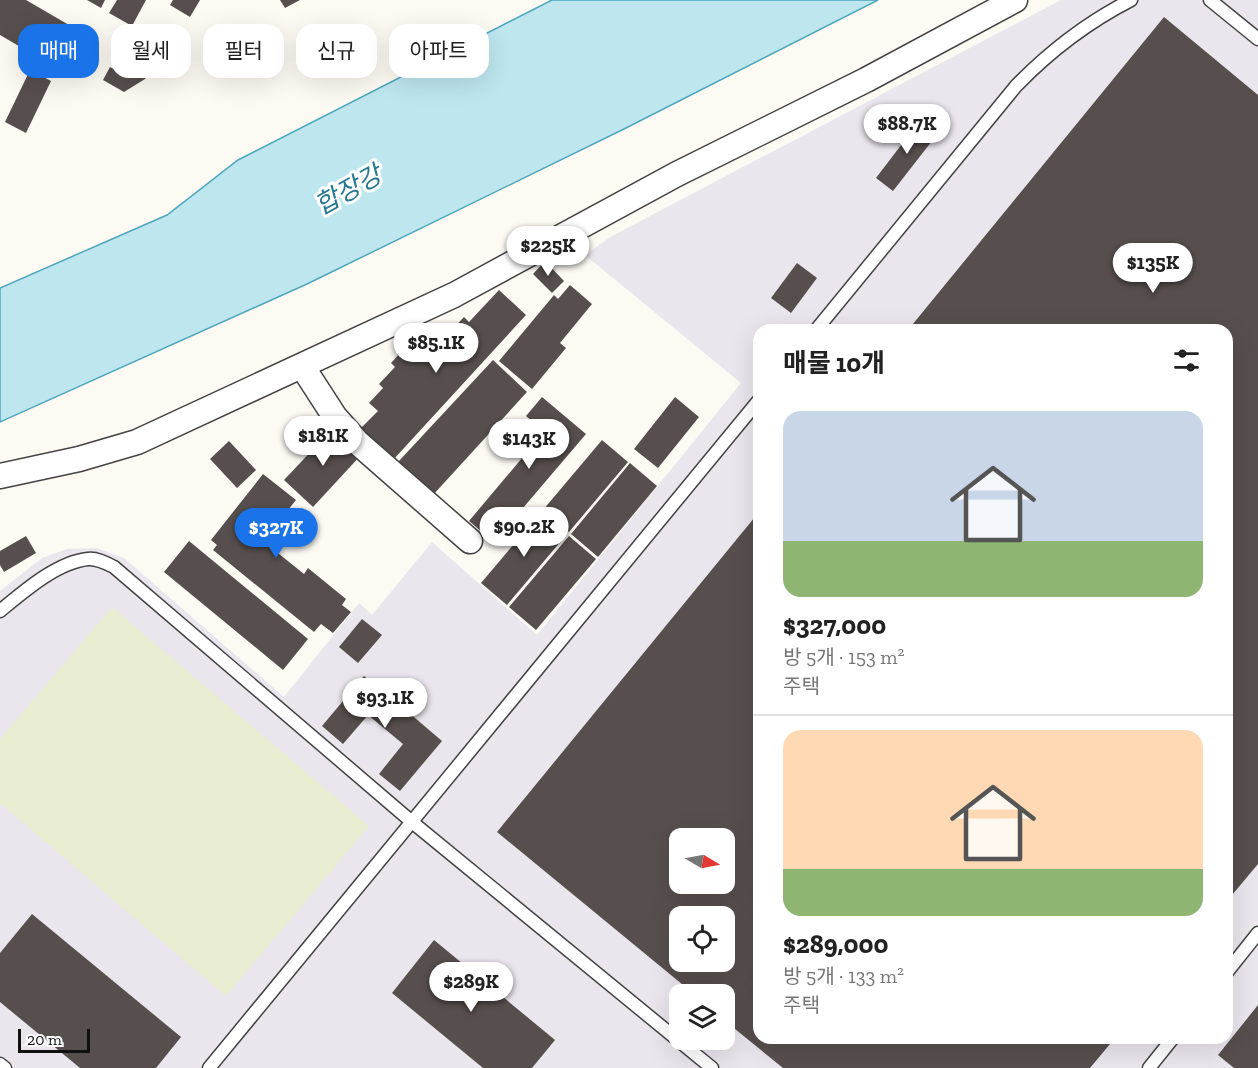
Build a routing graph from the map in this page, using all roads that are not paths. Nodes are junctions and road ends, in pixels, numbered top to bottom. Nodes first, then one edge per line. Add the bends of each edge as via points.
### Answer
1 (1015, 0) edge
2 (1131, 0) edge
3 (1210, 0) edge
4 (1258, 39) edge
5 (821, 324) edge
6 (302, 366) junction
7 (753, 407) edge
8 (0, 476) edge
9 (470, 541) dead end
10 (0, 611) edge
11 (412, 822) junction
12 (1258, 933) edge
13 (1233, 964) edge
14 (1168, 1044) edge
15 (0, 1064) edge
16 (5, 1068) edge
17 (209, 1068) edge
18 (712, 1068) edge
19 (1149, 1068) edge

1 - 6 street via 677,174 454,295
2 - 5 lane via 1044,58 1016,86
3 - 4 lane
6 - 8 street via 137,442
6 - 9 street via 335,417 357,441
7 - 11 lane
10 - 11 lane via 44,576 86,559 114,567
11 - 17 lane
11 - 18 lane
12 - 13 lane
14 - 19 lane
15 - 16 lane

